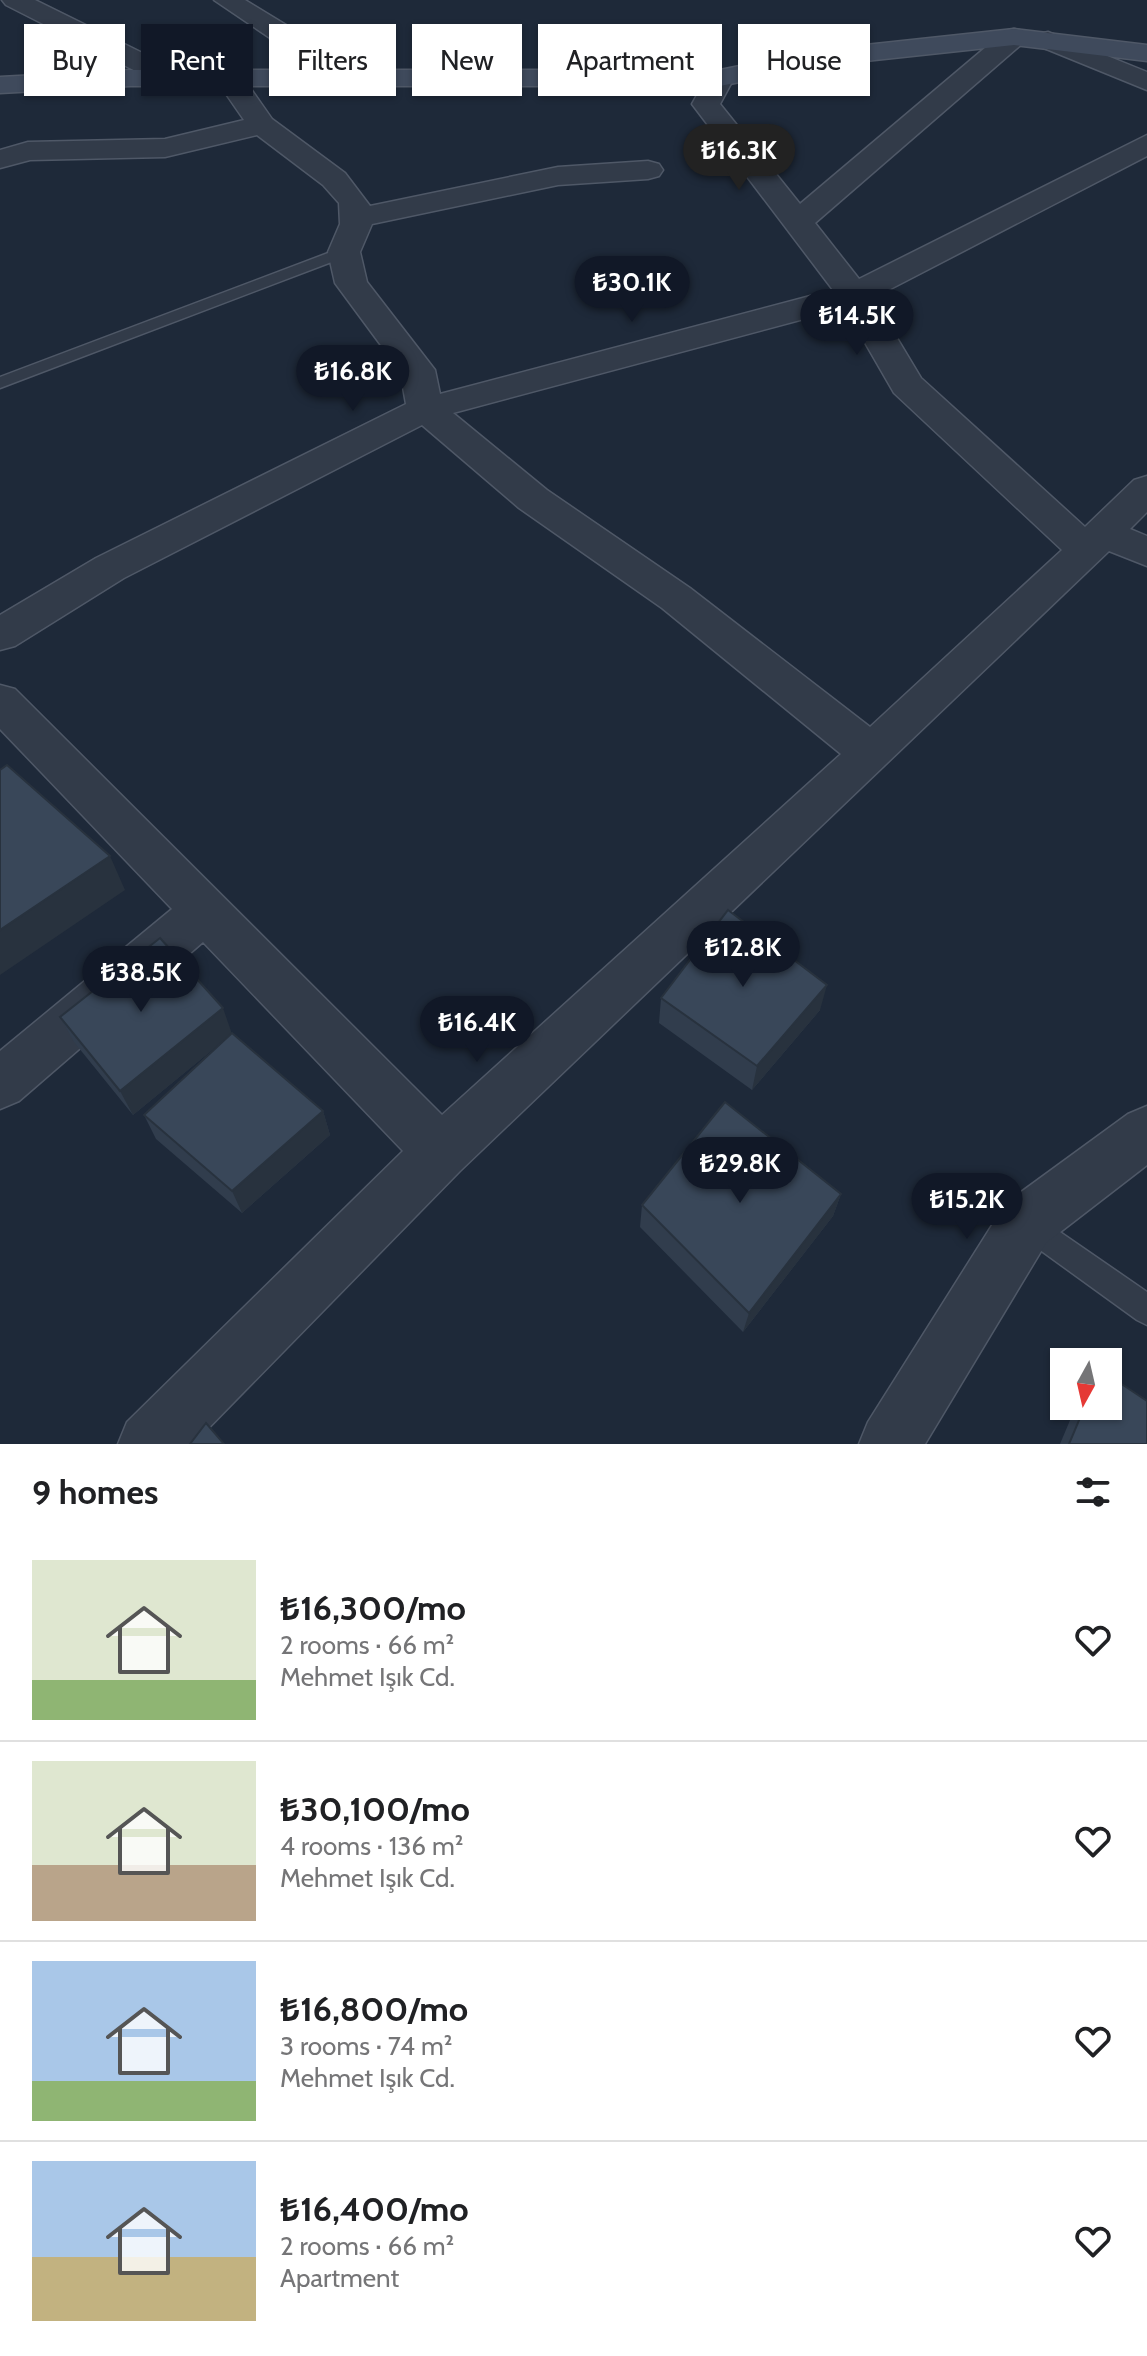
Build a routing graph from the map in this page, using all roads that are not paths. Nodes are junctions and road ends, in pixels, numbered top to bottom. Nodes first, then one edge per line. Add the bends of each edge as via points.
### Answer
1 (15, 0) edge
2 (227, 0) edge
3 (269, 26) edge
4 (1014, 37) junction
5 (1048, 40) junction
6 (1147, 53) edge
7 (141, 63) edge
8 (396, 78) edge
9 (538, 78) edge
10 (722, 78) edge
11 (141, 79) edge
12 (1147, 82) edge
13 (0, 85) edge
14 (242, 96) edge
15 (710, 96) edge
16 (262, 125) junction
17 (1147, 144) edge
18 (9, 154) edge
19 (648, 170) dead end
20 (355, 218) junction
21 (797, 222) junction
22 (344, 252) junction
23 (854, 295) junction
24 (0, 383) edge
25 (425, 409) junction
26 (1147, 489) edge
27 (1095, 542) junction
28 (1147, 552) edge
29 (0, 635) edge
30 (0, 701) edge
31 (871, 753) junction
32 (205, 911) junction
33 (0, 1084) edge
34 (1147, 1132) edge
35 (441, 1152) junction
36 (1026, 1223) junction
37 (1147, 1310) edge
38 (149, 1444) edge
39 (890, 1444) edge

1 - 7 street
2 - 3 street
4 - 5 street
4 - 10 street via 819,58
4 - 21 street
5 - 6 street
5 - 12 street
8 - 9 street
11 - 13 street
14 - 16 street
15 - 21 street via 706,104
16 - 18 street via 165,148
16 - 20 street via 334,179 354,202
17 - 23 street
19 - 20 street via 558,176
20 - 22 street
21 - 23 street
22 - 24 lane
22 - 25 street via 351,283 417,370
23 - 25 street
23 - 27 street via 907,385
25 - 29 street via 110,568
25 - 31 street via 533,499 676,598
26 - 27 street
27 - 28 street
27 - 31 street
30 - 32 street
31 - 35 street
32 - 33 street
32 - 35 street
34 - 36 street
35 - 38 street
36 - 37 lane
36 - 39 street

